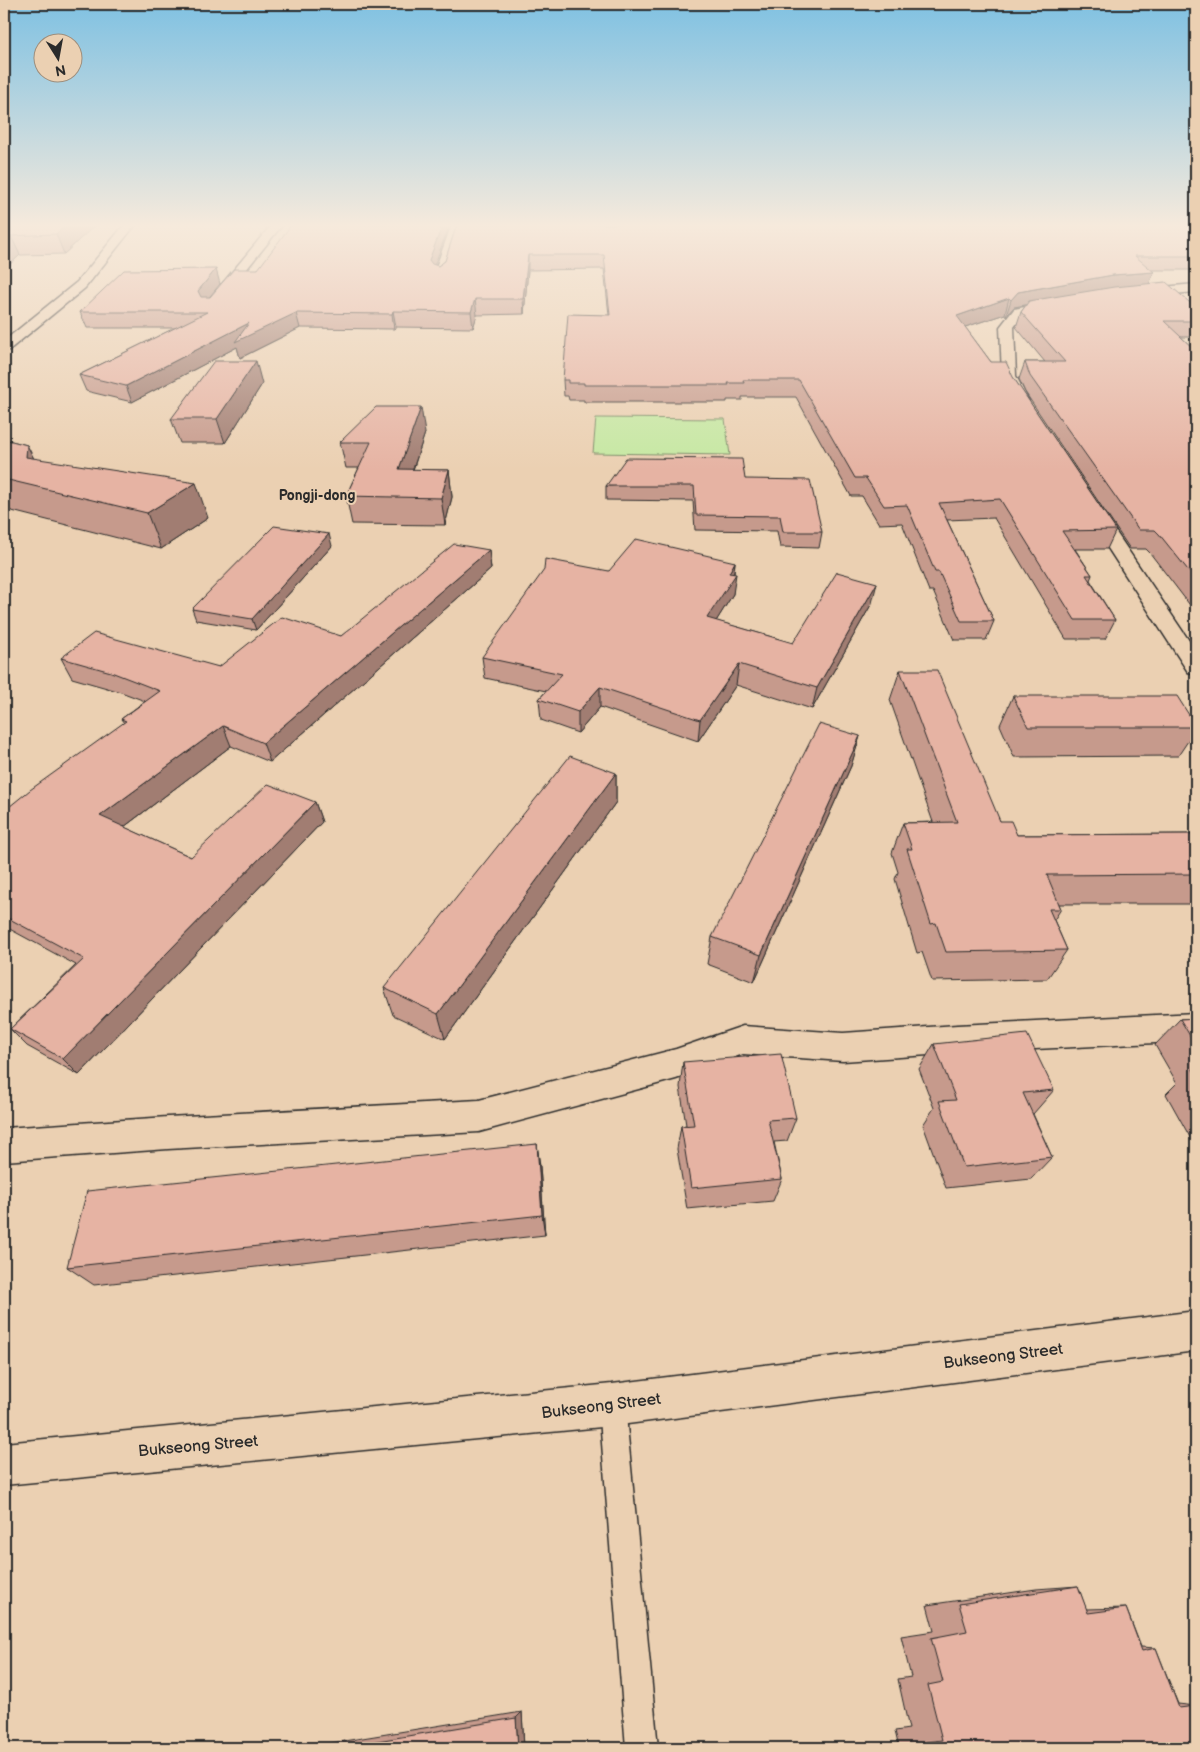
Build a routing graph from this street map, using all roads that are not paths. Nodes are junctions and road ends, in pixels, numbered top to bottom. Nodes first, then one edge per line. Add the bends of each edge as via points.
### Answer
1 (55, 306) edge
2 (1051, 306) edge
3 (4, 347) edge
4 (1032, 418) edge
5 (1082, 492) edge
6 (1196, 667) edge
7 (1196, 1027) edge
8 (4, 1145) edge
9 (1196, 1331) edge
10 (612, 1405) junction
11 (4, 1464) edge
12 (642, 1748) edge

1 - 3 main road
2 - 4 main road via 1019,312 1007,327 1009,376
5 - 6 main road
7 - 8 main road via 957,1038 843,1047 743,1040 676,1064 479,1116
9 - 10 main road, Bukseong Street
10 - 11 main road, Bukseong Street
10 - 12 lane

